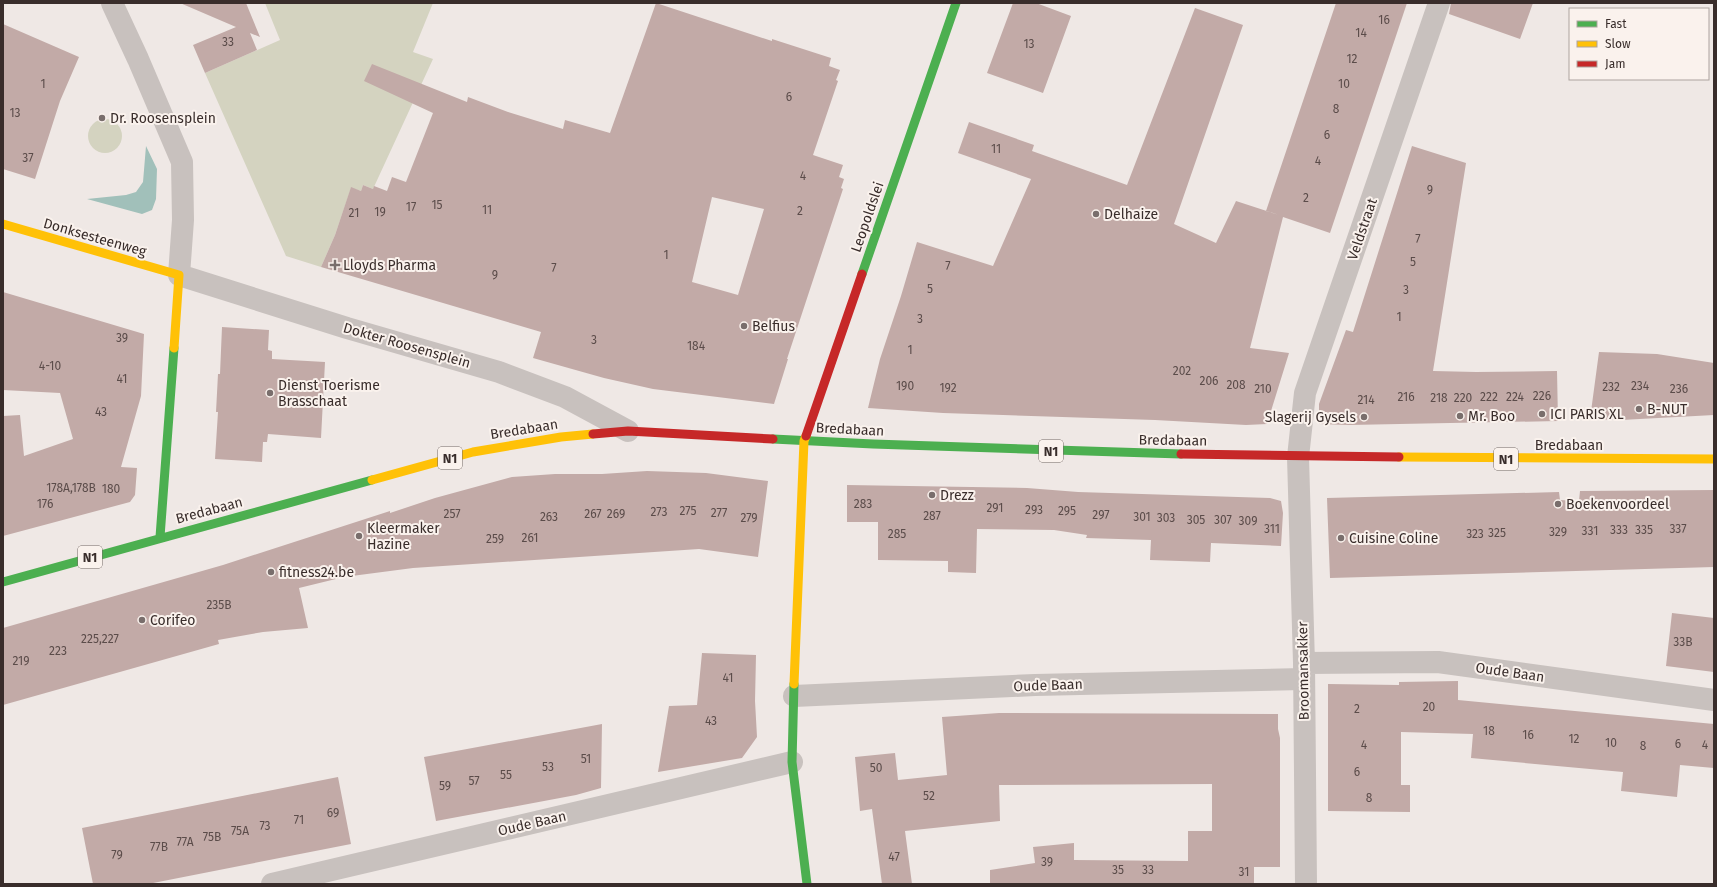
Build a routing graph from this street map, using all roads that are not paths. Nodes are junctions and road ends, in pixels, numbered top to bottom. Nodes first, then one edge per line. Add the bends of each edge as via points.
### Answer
1 (112, 3) edge
2 (956, 3) edge
3 (1439, 3) edge
4 (3, 224) edge
5 (179, 275) junction
6 (628, 431) junction
7 (804, 441) junction
8 (1298, 457) junction
9 (1714, 460) edge
10 (160, 538) junction
11 (3, 582) edge
12 (1304, 671) junction
13 (794, 696) junction
14 (1714, 700) edge
15 (792, 762) junction
16 (272, 884) edge
17 (807, 884) edge
18 (1306, 884) edge

1 - 5 street via 182,162 183,220
2 - 7 main road, Leopoldslei
3 - 8 street, Veldstraat via 1305,392
4 - 5 main road, Donksesteenweg
5 - 6 street, Dokter Roosensplein via 499,372 565,397
5 - 10 main road
6 - 7 main road, Bredabaan / N1
6 - 10 main road, Bredabaan / N1 via 561,437 473,452
7 - 8 main road, Bredabaan / N1 via 1065,452
7 - 13 main road
8 - 9 main road, Bredabaan / N1
8 - 12 street, Broomansakker
10 - 11 main road, Bredabaan / N1
12 - 13 street, Oude Baan
12 - 14 street, Oude Baan via 1438,662
12 - 18 street, Broomansakker
13 - 15 main road
15 - 16 street, Oude Baan
15 - 17 main road

